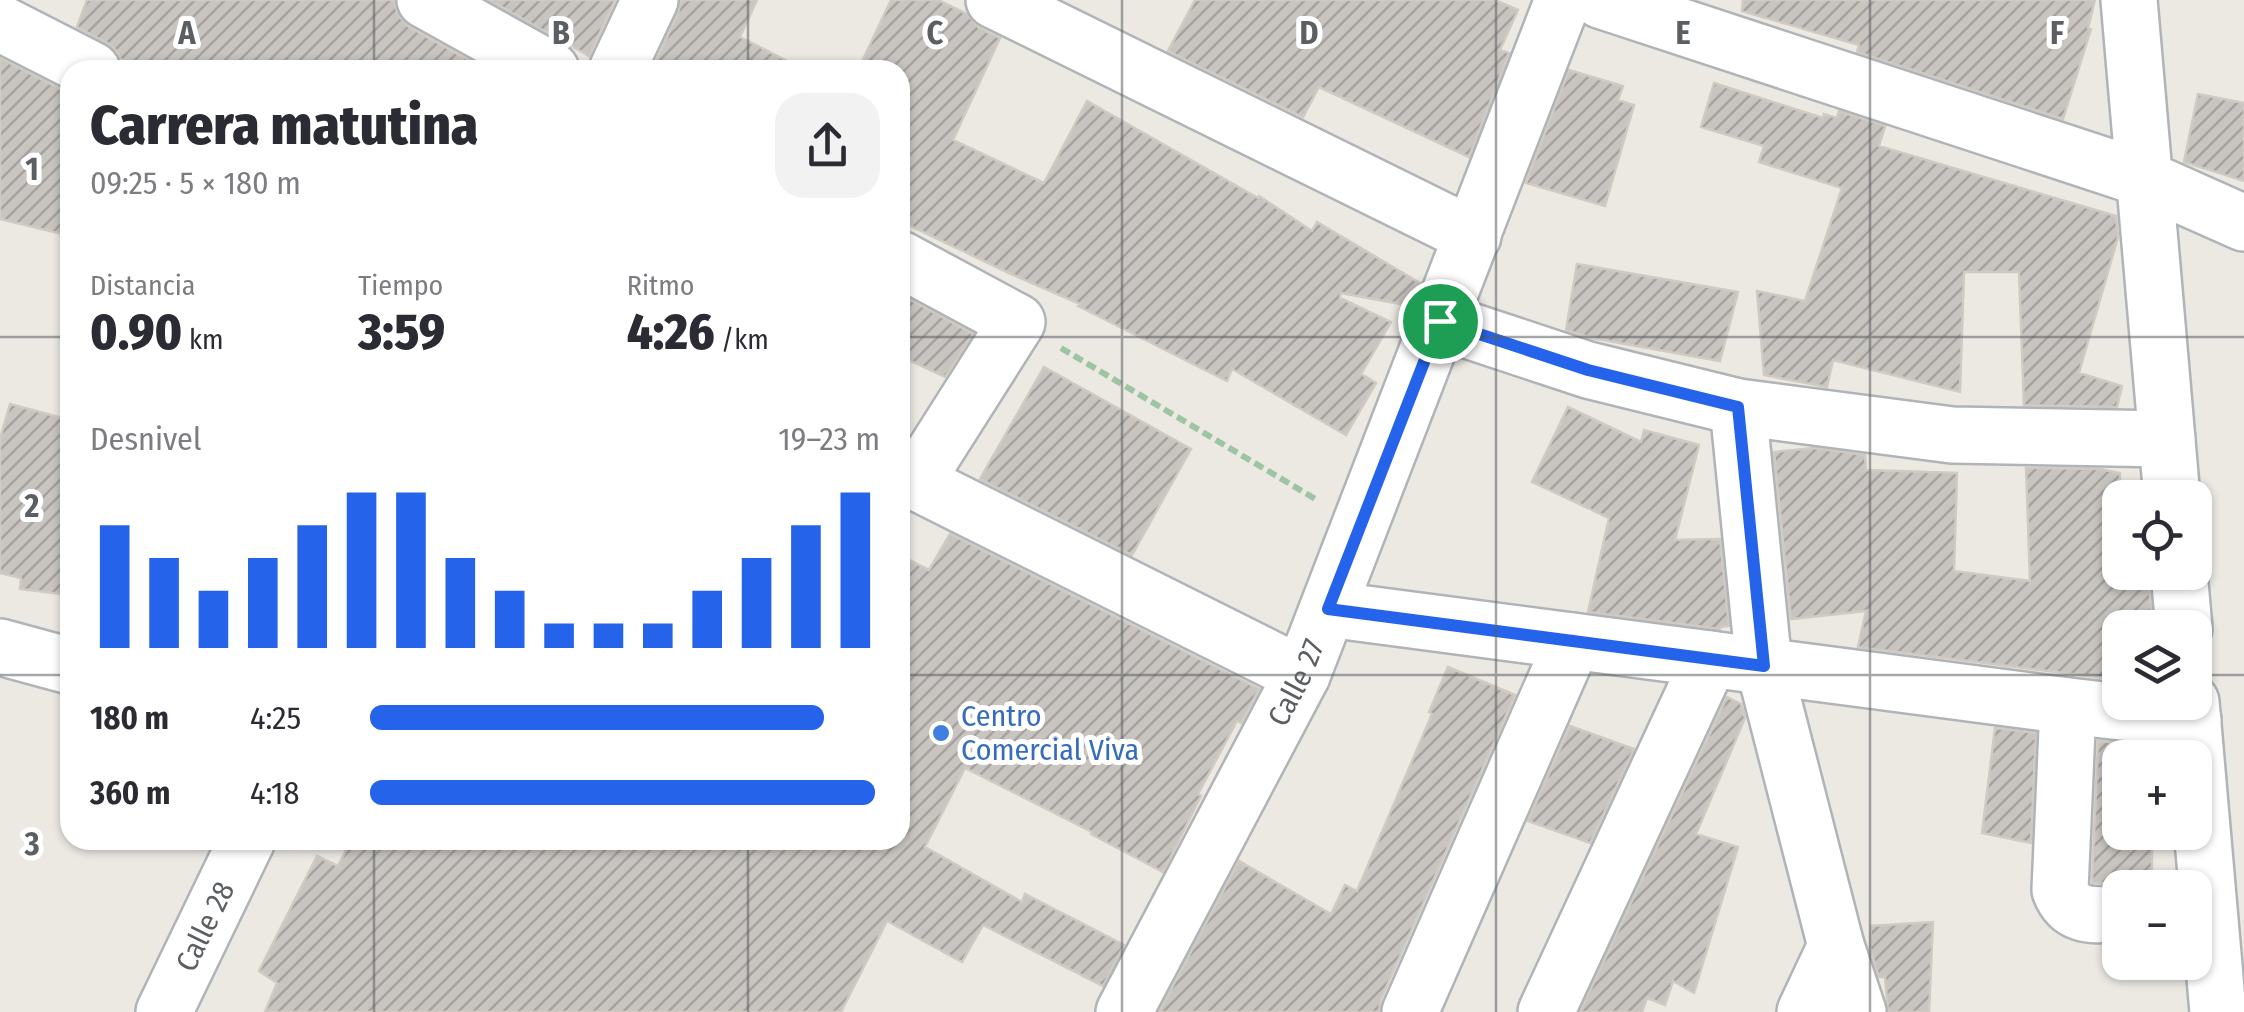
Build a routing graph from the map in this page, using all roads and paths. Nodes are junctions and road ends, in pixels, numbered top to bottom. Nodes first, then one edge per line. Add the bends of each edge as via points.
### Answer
1 (424, 0) edge
2 (650, 0) edge
3 (994, 0) edge
4 (1563, 0) edge
5 (1600, 0) edge
6 (2129, 0) edge
7 (0, 23) edge
8 (72, 60) edge
9 (533, 60) edge
10 (621, 60) edge
11 (2145, 179) junction
12 (2244, 223) edge
13 (1473, 236) junction
14 (910, 264) edge
15 (1440, 321) junction
16 (1017, 322) junction
17 (1738, 407) junction
18 (2167, 439) junction
19 (910, 475) edge
20 (910, 479) edge
21 (2170, 480) edge
22 (1360, 526) junction
23 (1328, 609) junction
24 (1573, 641) junction
25 (0, 647) edge
26 (1710, 659) junction
27 (60, 663) edge
28 (1764, 666) junction
29 (1302, 675) junction
30 (2068, 706) junction
31 (2102, 707) edge
32 (2192, 720) edge
33 (241, 850) edge
34 (2200, 870) edge
35 (2102, 915) edge
36 (1836, 946) junction
37 (2212, 974) edge
38 (164, 1012) edge
39 (1124, 1012) edge
40 (1410, 1012) edge
41 (1546, 1012) edge
42 (1804, 1012) edge
43 (1858, 1012) edge
44 (2218, 1012) edge

1 - 9 street
2 - 10 street
3 - 13 street
4 - 13 street, Calle 27
5 - 11 street
6 - 11 street
7 - 8 street
11 - 12 street
11 - 18 street
13 - 15 street, Calle 27
14 - 16 street
15 - 17 street via 1588,370
15 - 22 street, Calle 27
16 - 19 street
16 - 22 path
17 - 18 street via 1952,436
17 - 28 street
18 - 21 street
20 - 29 street
22 - 23 street, Calle 27
23 - 24 street
23 - 29 street, Calle 27
24 - 26 street
24 - 40 street
25 - 27 street
26 - 28 street
26 - 41 street
28 - 30 street
28 - 36 street
29 - 39 street, Calle 27
30 - 31 street
30 - 35 street via 2060,890 2077,911
32 - 34 street
33 - 38 street, Calle 28
36 - 42 street
36 - 43 street
37 - 44 street

